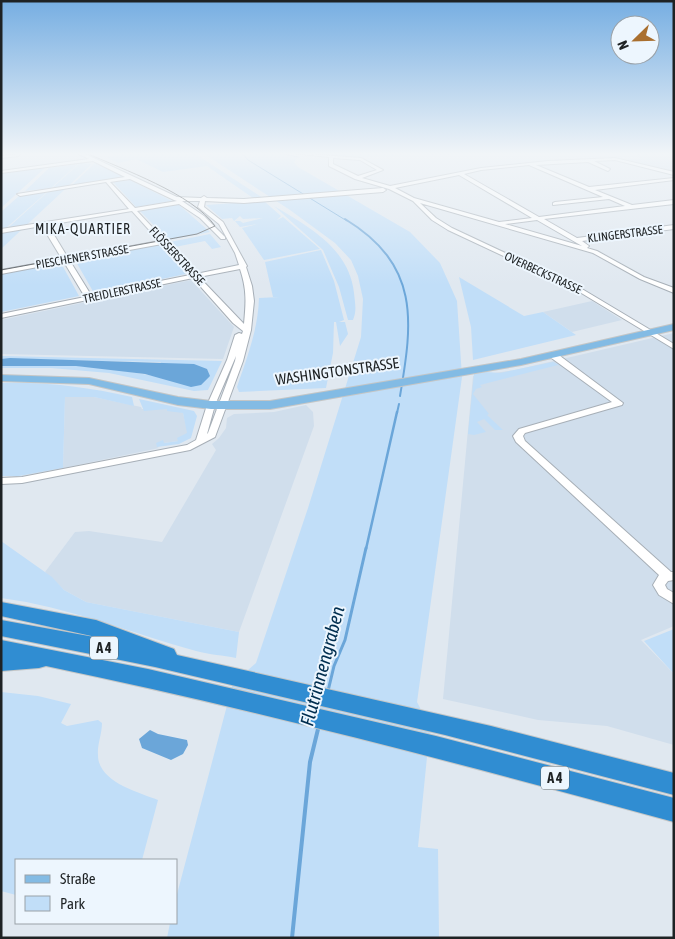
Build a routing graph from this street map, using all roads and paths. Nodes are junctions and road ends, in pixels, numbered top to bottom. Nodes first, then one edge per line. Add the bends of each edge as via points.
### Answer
1 (122, 197) edge
2 (171, 197) edge
3 (192, 197) edge
4 (307, 197) edge
5 (409, 197) edge
6 (500, 197) edge
7 (608, 198) joint
8 (178, 200) junction
9 (203, 200) junction
10 (568, 202) junction
11 (674, 202) edge
12 (554, 204) dead end
13 (425, 206) junction
14 (632, 207) junction
15 (134, 210) junction
16 (589, 213) junction
17 (538, 219) junction
18 (604, 220) dead end
19 (44, 224) junction
20 (495, 224) junction
21 (674, 227) edge
22 (1, 231) edge
23 (162, 240) junction
24 (576, 240) junction
25 (595, 252) junction
26 (65, 258) junction
27 (241, 266) junction
28 (1, 267) edge
29 (1, 272) edge
30 (195, 276) junction
31 (674, 291) edge
32 (89, 298) junction
33 (1, 316) edge
34 (674, 321) edge
35 (674, 327) edge
36 (245, 328) junction
37 (646, 330) junction
38 (674, 347) edge
39 (554, 355) junction
40 (472, 368) junction
41 (1, 373) edge
42 (1, 378) edge
43 (217, 402) junction
44 (1, 481) edge
45 (671, 576) edge
46 (674, 598) edge
47 (1, 609) edge
48 (1, 628) edge
49 (1, 648) edge
50 (61, 659) junction
51 (1, 663) edge
52 (205, 670) junction
53 (225, 686) junction
54 (437, 735) junction
55 (674, 784) edge
56 (674, 810) edge

1 - 15 street, FLÖSSERSTRASSE
2 - 8 street
3 - 9 street
4 - 9 street
5 - 13 street, OVERBECKSTRASSE
6 - 17 street
7 - 10 street
7 - 14 street
8 - 9 street
8 - 15 street
8 - 27 street via 217,231
9 - 27 street via 201,207 221,223
10 - 12 street
10 - 16 street
11 - 14 street
13 - 20 street
13 - 37 street, OVERBECKSTRASSE via 450,229 580,290
14 - 16 street
15 - 19 street
15 - 23 street, FLÖSSERSTRASSE
16 - 17 street
16 - 18 street
17 - 20 street
17 - 24 street
19 - 22 street
19 - 26 street
20 - 25 street
21 - 24 street, KLINGERSTRASSE
23 - 26 street, PIESCHENER STRASSE
23 - 30 street, FLÖSSERSTRASSE
24 - 25 street
25 - 31 street via 642,278
26 - 28 street, PIESCHENER STRASSE
26 - 29 street, PIESCHENER STRASSE
26 - 32 street
27 - 30 street, TREIDLERSTRASSE
27 - 36 street via 250,301
30 - 32 street, TREIDLERSTRASSE
30 - 36 street, FLÖSSERSTRASSE
32 - 33 street, TREIDLERSTRASSE
34 - 37 main road, WASHINGTONSTRASSE
35 - 37 main road, WASHINGTONSTRASSE
36 - 43 street
37 - 38 street, OVERBECKSTRASSE
37 - 39 main road, WASHINGTONSTRASSE
37 - 40 main road, WASHINGTONSTRASSE
39 - 40 main road, WASHINGTONSTRASSE
39 - 45 street via 619,403 522,431 518,436 521,442
40 - 43 main road, WASHINGTONSTRASSE via 270,404
41 - 43 main road, WASHINGTONSTRASSE via 92,376
42 - 43 main road, WASHINGTONSTRASSE via 89,381 178,401
43 - 44 street via 212,436 190,447 22,480
45 - 46 street via 661,579 659,585 663,592
47 - 52 highway via 96,628
48 - 52 highway, A 4
49 - 50 highway, A 4
50 - 51 highway
50 - 53 highway, A 4
52 - 53 highway, A 4
53 - 54 highway, A 4
54 - 55 highway, A 4 via 594,761
54 - 56 highway, A 4

